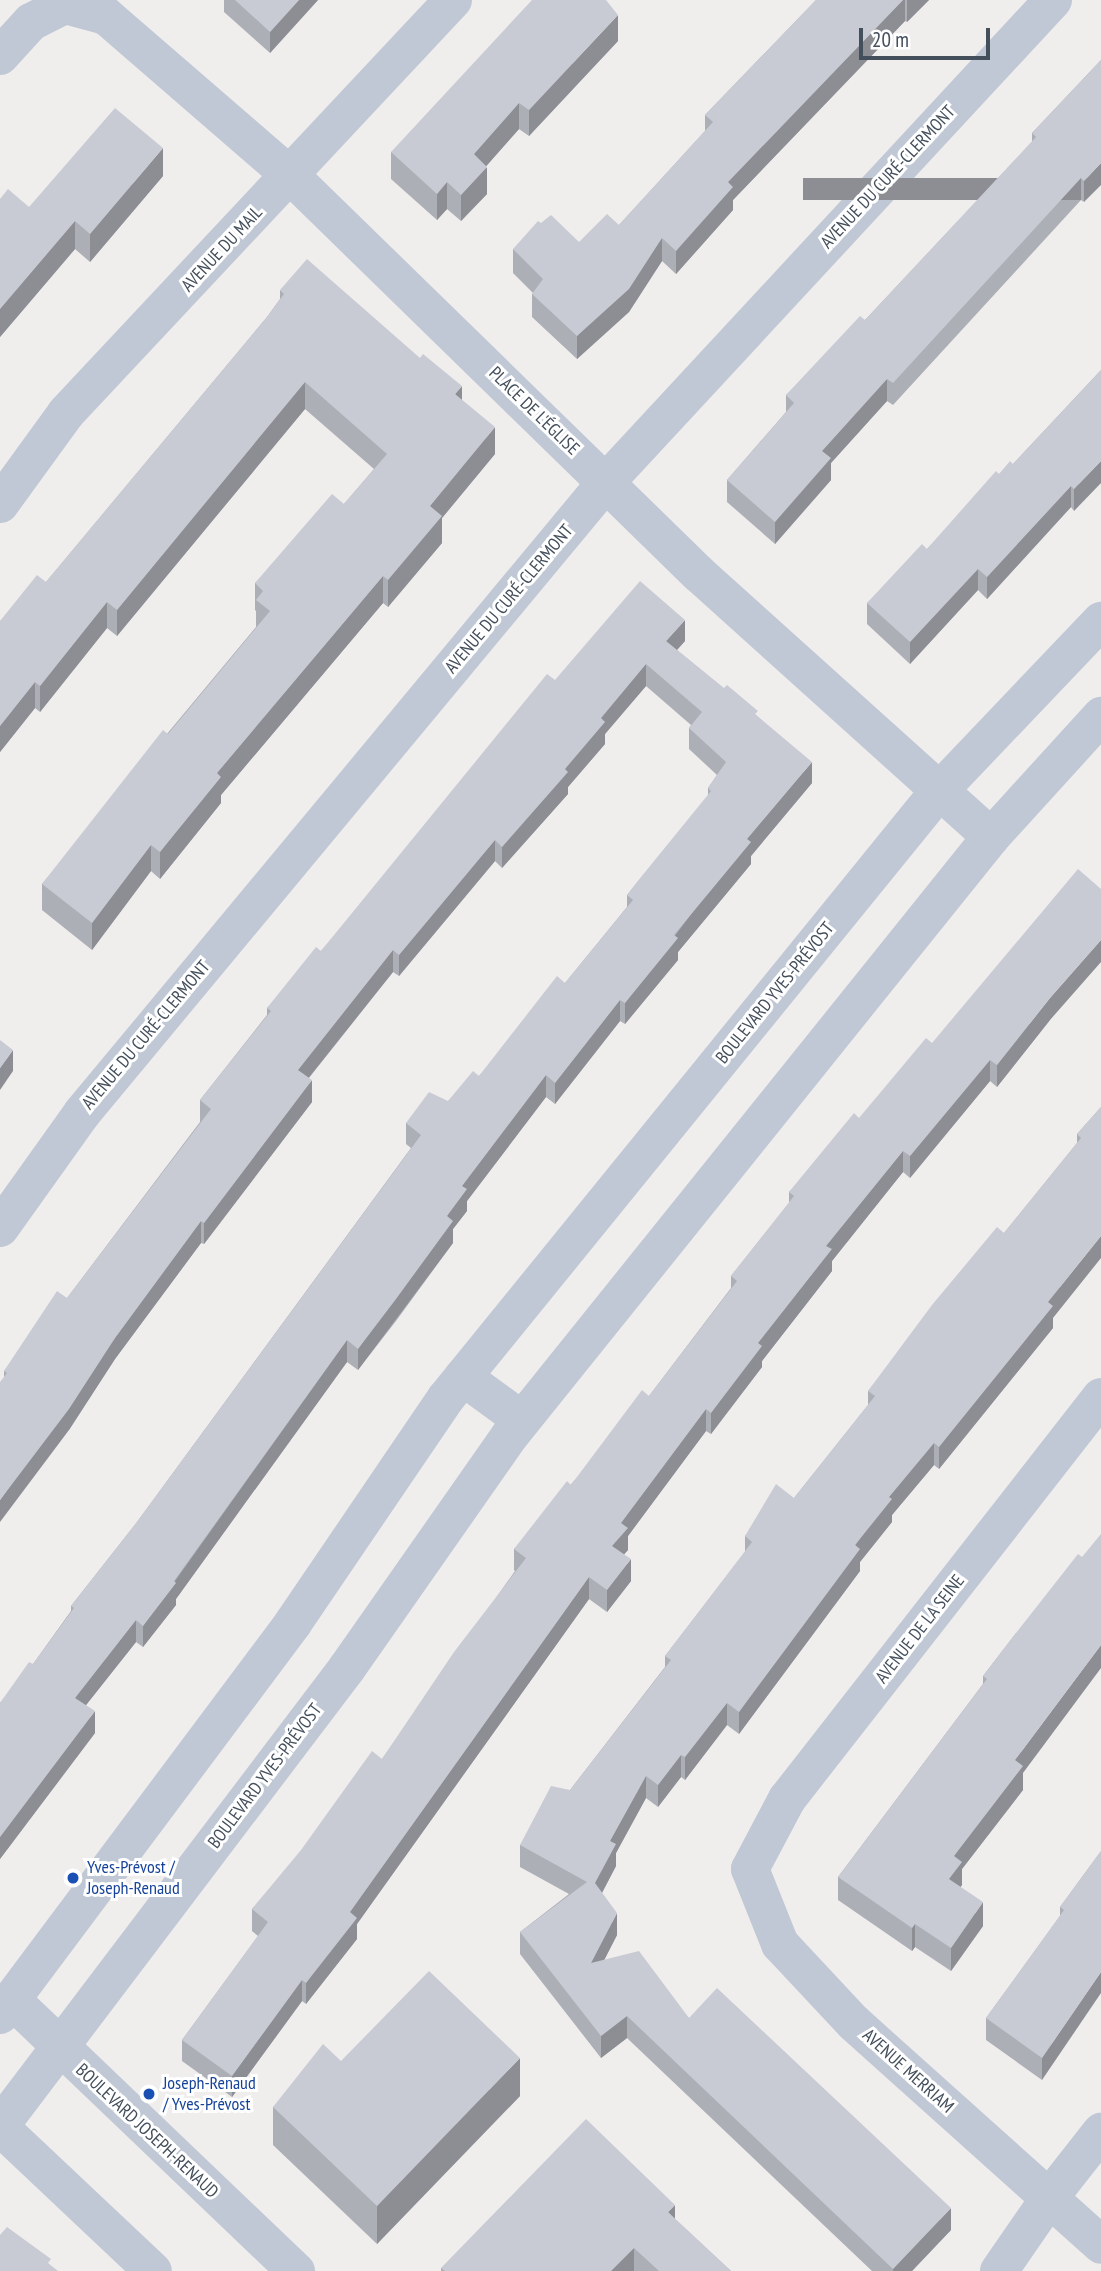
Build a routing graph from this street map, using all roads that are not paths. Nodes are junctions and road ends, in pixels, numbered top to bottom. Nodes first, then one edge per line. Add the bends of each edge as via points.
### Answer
1 (453, 0) edge
2 (1054, 0) edge
3 (0, 56) edge
4 (291, 176) junction
5 (607, 481) junction
6 (0, 504) edge
7 (1101, 621) edge
8 (1101, 716) edge
9 (939, 791) junction
10 (991, 837) junction
11 (0, 1228) edge
12 (463, 1377) junction
13 (1101, 1397) edge
14 (522, 1420) junction
15 (750, 1869) joint
16 (4, 2001) edge
17 (60, 2048) junction
18 (0, 2127) edge
19 (1101, 2132) edge
20 (1050, 2197) junction
21 (1101, 2245) edge
22 (153, 2271) edge
23 (296, 2271) edge
24 (999, 2271) edge

1 - 4 street, AVENUE DU MAIL
2 - 5 street, AVENUE DU CURÉ-CLERMONT
3 - 4 street, PLACE DE L'ÉGLISE via 31,22 65,5 106,16
4 - 5 street, PLACE DE L'ÉGLISE
4 - 6 street, AVENUE DU MAIL via 66,413
5 - 9 street, PLACE DE L'ÉGLISE via 699,574
5 - 11 street, AVENUE DU CURÉ-CLERMONT via 82,1113
7 - 9 street, BOULEVARD YVES-PRÉVOST
8 - 10 street, BOULEVARD YVES-PRÉVOST
9 - 10 street, PLACE DE L'ÉGLISE
9 - 12 street, BOULEVARD YVES-PRÉVOST
10 - 14 street, BOULEVARD YVES-PRÉVOST
12 - 14 street
12 - 16 street, BOULEVARD YVES-PRÉVOST via 293,1623
13 - 15 street, AVENUE DE LA SEINE via 787,1799
14 - 17 street, BOULEVARD YVES-PRÉVOST via 347,1668
15 - 20 street, AVENUE MERRIAM via 780,1944 854,2023
16 - 17 street, BOULEVARD JOSEPH-RENAUD
17 - 18 street, BOULEVARD YVES-PRÉVOST
17 - 23 street, BOULEVARD JOSEPH-RENAUD
18 - 22 street
19 - 20 street
20 - 21 street, AVENUE MERRIAM
20 - 24 street

